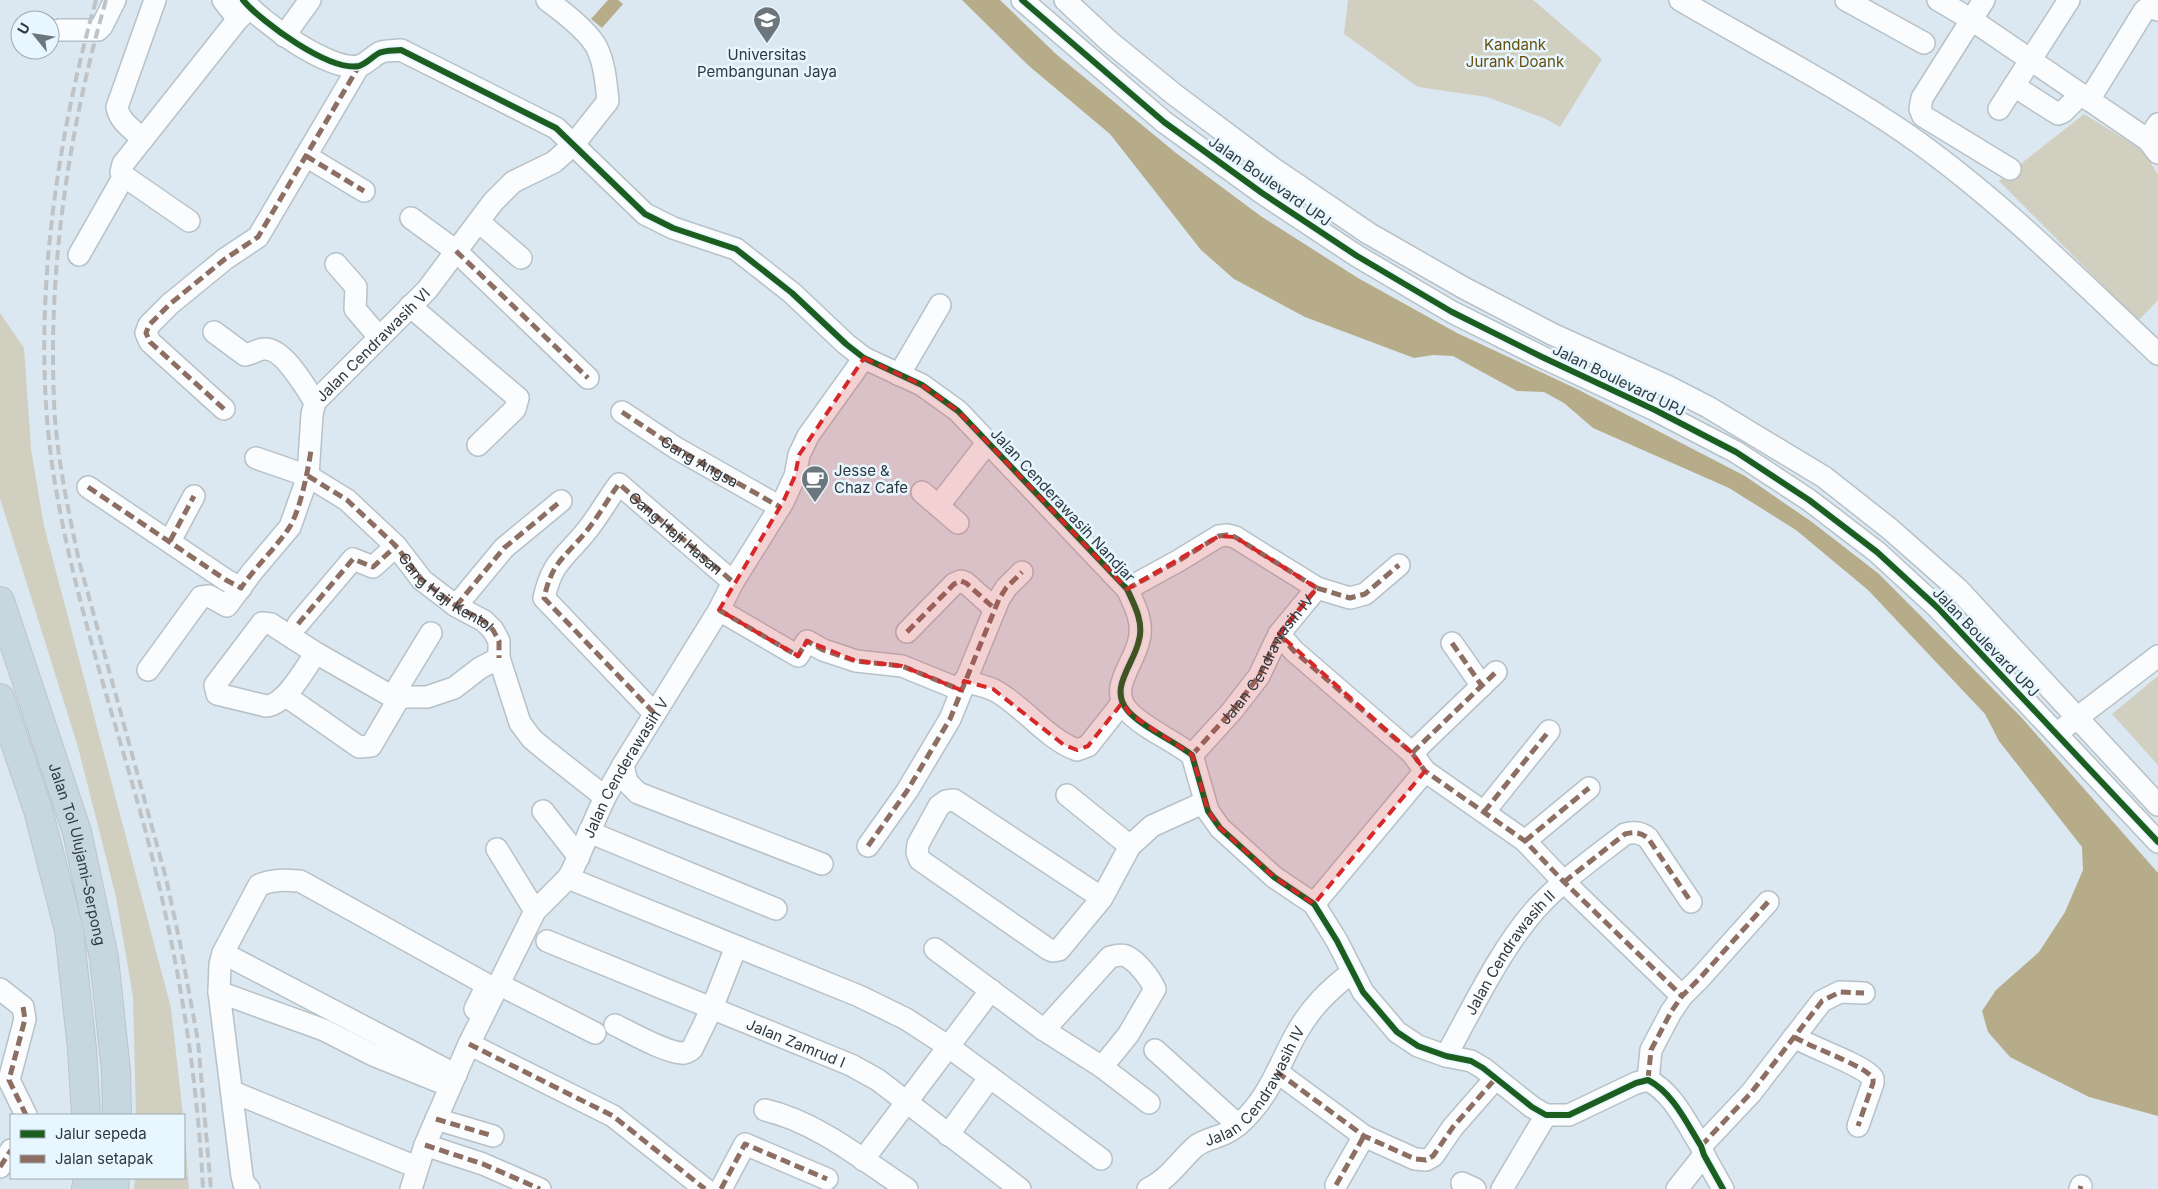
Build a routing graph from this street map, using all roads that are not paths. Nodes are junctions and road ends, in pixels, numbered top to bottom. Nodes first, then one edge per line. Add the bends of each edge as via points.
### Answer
1 (115, 0) edge
2 (154, 0) edge
3 (224, 0) edge
4 (310, 0) edge
5 (547, 0) edge
6 (1022, 0) edge
7 (1065, 0) edge
8 (1680, 0) edge
9 (1846, 0) edge
10 (1938, 0) edge
11 (1984, 0) edge
12 (2069, 0) edge
13 (243, 9) edge
14 (2158, 10) edge
15 (1972, 20) junction
16 (60, 30) edge
17 (284, 36) junction
18 (1924, 43) dead end
19 (2031, 60) junction
20 (359, 66) junction
21 (2014, 86) junction
22 (2085, 97) junction
23 (1999, 109) dead end
24 (143, 139) junction
25 (2155, 139) edge
26 (574, 144) junction
27 (306, 156) junction
28 (2010, 169) dead end
29 (124, 176) junction
30 (364, 191) dead end
31 (411, 218) dead end
32 (189, 221) dead end
33 (479, 222) junction
34 (456, 251) junction
35 (79, 256) dead end
36 (521, 258) dead end
37 (336, 264) dead end
38 (940, 304) dead end
39 (410, 306) junction
40 (214, 332) dead end
41 (379, 337) junction
42 (2158, 354) edge
43 (864, 358) junction
44 (899, 375) junction
45 (588, 378) dead end
46 (315, 402) junction
47 (224, 409) dead end
48 (622, 412) dead end
49 (988, 442) junction
50 (478, 445) dead end
51 (256, 458) dead end
52 (308, 476) junction
53 (88, 487) dead end
54 (922, 492) dead end
55 (194, 496) dead end
56 (561, 501) dead end
57 (939, 505) junction
58 (780, 507) junction
59 (958, 523) dead end
60 (170, 541) junction
61 (396, 546) junction
62 (1399, 565) dead end
63 (1022, 572) dead end
64 (733, 582) junction
65 (241, 588) junction
66 (1318, 588) junction
67 (1126, 589) junction
68 (0, 601) edge
69 (456, 606) junction
70 (995, 609) junction
71 (719, 610) junction
72 (298, 624) dead end
73 (907, 632) dead end
74 (431, 633) dead end
75 (1279, 634) junction
76 (1452, 643) dead end
77 (316, 653) junction
78 (2158, 656) edge
79 (499, 658) junction
80 (148, 670) dead end
81 (962, 686) junction
82 (286, 696) junction
83 (0, 698) edge
84 (395, 698) junction
85 (1122, 703) junction
86 (654, 713) junction
87 (2076, 718) junction
88 (1549, 731) dead end
89 (2057, 734) junction
90 (1412, 753) junction
91 (1192, 755) junction
92 (623, 765) junction
93 (1425, 771) junction
94 (1589, 788) dead end
95 (1067, 796) dead end
96 (605, 797) junction
97 (1205, 802) junction
98 (2158, 805) edge
99 (543, 811) dead end
100 (1484, 812) junction
101 (589, 832) junction
102 (1525, 842) junction
103 (2158, 842) edge
104 (868, 846) dead end
105 (1130, 846) junction
106 (497, 849) dead end
107 (579, 857) junction
108 (822, 864) dead end
109 (568, 878) junction
110 (1564, 882) junction
111 (1102, 898) junction
112 (1691, 902) dead end
113 (1768, 902) dead end
114 (1314, 904) junction
115 (776, 909) dead end
116 (535, 911) junction
117 (547, 941) dead end
118 (736, 947) junction
119 (935, 948) dead end
120 (223, 954) junction
121 (1352, 972) junction
122 (498, 984) junction
123 (0, 989) edge
124 (991, 990) junction
125 (219, 992) junction
126 (1864, 993) dead end
127 (1682, 996) junction
128 (712, 1008) junction
129 (334, 1010) junction
130 (324, 1030) junction
131 (1044, 1030) junction
132 (1794, 1037) junction
133 (469, 1044) junction
134 (949, 1047) junction
135 (1155, 1050) dead end
136 (401, 1056) junction
137 (1446, 1056) junction
138 (1102, 1067) junction
139 (1277, 1072) junction
140 (990, 1077) junction
141 (448, 1078) junction
142 (1495, 1079) junction
143 (1648, 1080) junction
144 (233, 1092) junction
145 (907, 1103) junction
146 (1149, 1103) dead end
147 (765, 1110) dead end
148 (26, 1114) edge
149 (86, 1114) edge
150 (117, 1114) edge
151 (1546, 1115) junction
152 (436, 1120) junction
153 (1238, 1125) junction
154 (1858, 1126) dead end
155 (948, 1135) junction
156 (493, 1136) dead end
157 (1364, 1136) junction
158 (426, 1145) junction
159 (1702, 1150) junction
160 (10, 1152) edge
161 (863, 1160) junction
162 (1100, 1160) dead end
163 (410, 1164) junction
164 (0, 1167) edge
165 (827, 1179) dead end
166 (1336, 1185) dead end
167 (249, 1189) edge
168 (400, 1189) edge
169 (411, 1189) edge
170 (540, 1189) edge
171 (706, 1189) edge
172 (721, 1189) edge
173 (907, 1189) edge
174 (1020, 1189) edge
175 (1148, 1189) edge
176 (1502, 1189) edge
177 (1676, 1189) edge
178 (1723, 1189) edge

1 - 16 street via 98,30
2 - 24 street via 117,107 122,120
3 - 13 street
4 - 17 street
5 - 26 street, Jalan Cendrawasih VI via 571,19 597,47 605,74 608,101
6 - 89 street, Jalan Boulevard UPJ via 1164,122 1262,194 1357,256 1452,312 1736,452 1809,500 1877,552 1938,608
7 - 87 street, Jalan Boulevard UPJ via 1175,95 1274,169 1368,233 1552,334 1708,407 1824,477 1958,589
8 - 42 street via 1906,134 2000,205
9 - 18 street
10 - 15 street
11 - 15 street
12 - 19 street
13 - 17 street
13 - 24 street
14 - 22 street via 2149,7 2144,11
15 - 19 street
15 - 28 street via 1922,98 1920,109 1923,116
17 - 20 street via 342,65
19 - 21 street
19 - 22 street
20 - 26 street, Jalan Cenderawasih Nandjar via 380,53 402,50 556,128
20 - 27 street
21 - 22 street via 2058,114
21 - 23 street
22 - 25 street
24 - 29 street via 123,164 121,172
26 - 33 street, Jalan Cendrawasih VI via 554,162 513,182
26 - 43 street, Jalan Cenderawasih Nandjar via 645,214 673,228 736,249 792,293
27 - 30 street
27 - 47 street via 258,237 170,304 149,325 146,333 150,342
29 - 32 street
29 - 35 street
31 - 34 street
33 - 34 street, Jalan Cendrawasih VI
33 - 36 street
34 - 39 street, Jalan Cendrawasih VI via 427,290
34 - 45 street
37 - 41 street via 356,287 354,309
38 - 44 street
39 - 41 street, Jalan Cendrawasih VI
39 - 50 street via 518,398 515,409
40 - 46 street via 245,355 264,348 285,359
41 - 46 street, Jalan Cendrawasih VI
43 - 44 street, Jalan Cenderawasih Nandjar
43 - 58 street, Jalan Cenderawasih V via 808,436 799,455 795,476
44 - 49 street, Jalan Cenderawasih Nandjar via 922,386 958,411
46 - 52 street, Jalan Cendrawasih VI
48 - 58 street, Gang Angsa via 676,448
49 - 57 street
49 - 67 street, Jalan Cenderawasih Nandjar
51 - 52 street, Gang Haji Kentol
52 - 61 street, Gang Haji Kentol via 347,500
52 - 65 street, Jalan Cendrawasih VI via 290,527
53 - 60 street
54 - 57 street
55 - 60 street
56 - 69 street via 504,548
57 - 59 street
58 - 64 street, Jalan Cenderawasih V
60 - 65 street
61 - 69 street, Gang Haji Kentol via 422,580
61 - 72 street via 374,567 353,559
62 - 66 street, Jalan Cendrawasih IV via 1366,594 1350,598
63 - 70 street via 1006,588
64 - 71 street, Jalan Cenderawasih V
64 - 86 street, Gang Haji Hasan via 619,484 583,536 558,561 548,578 544,598
65 - 80 street, Jalan Cendrawasih VI via 225,606 209,596 201,597
66 - 67 street via 1227,535 1219,536
66 - 75 street, Jalan Cendrawasih IV
67 - 85 street, Jalan Cenderawasih Nandjar via 1137,610 1140,641 1120,688
68 - 150 highway, Jalan Tol Ulujami–Serpong via 77,832 104,958 116,1071
69 - 79 street, Gang Haji Kentol via 484,621 493,630 499,641
70 - 73 street via 960,581
70 - 81 street
71 - 81 street via 798,656 806,641 856,661 902,666
71 - 86 street, Jalan Cenderawasih V
74 - 84 street
75 - 90 street via 1311,666
75 - 91 street, Jalan Cendrawasih IV via 1259,676
76 - 90 street via 1489,679
77 - 82 street
77 - 82 street via 272,624 262,623 215,685 217,694 266,706 274,706
77 - 84 street
78 - 87 street
79 - 84 street via 454,688 428,696
79 - 96 street, Gang Haji Kentol via 520,723 532,739
81 - 85 street via 993,690 1064,745 1077,750 1088,746
81 - 104 street via 950,719 936,744
82 - 84 street via 359,747 371,746
83 - 149 highway, Jalan Tol Ulujami–Serpong via 38,810 68,930
85 - 91 street via 1130,714
86 - 92 street, Jalan Cenderawasih V
87 - 89 street
87 - 98 street, Jalan Boulevard UPJ
88 - 100 street
89 - 103 street, Jalan Boulevard UPJ
90 - 93 street
91 - 97 street
92 - 96 street, Jalan Cenderawasih V
92 - 108 street via 627,782 638,793
93 - 100 street
93 - 114 street
94 - 102 street
95 - 105 street
96 - 101 street, Jalan Cenderawasih V
97 - 105 street via 1152,826
97 - 114 street via 1220,828 1241,849 1274,877
99 - 107 street
100 - 102 street
101 - 107 street, Jalan Cenderawasih V
101 - 115 street
102 - 110 street
105 - 111 street
106 - 116 street
107 - 109 street, Jalan Cenderawasih V
109 - 116 street, Jalan Cenderawasih V
109 - 118 street
110 - 112 street, Jalan Cendrawasih II via 1625,834 1634,832 1648,838
110 - 127 street
110 - 137 street, Jalan Cendrawasih II via 1534,911 1508,948
111 - 111 street via 1054,952 920,860 918,844 939,806 954,800
113 - 127 street
114 - 121 street via 1338,941
116 - 122 street, Jalan Cenderawasih V
117 - 128 street, Jalan Zamrud I
118 - 128 street
118 - 134 street via 859,996 906,1019
119 - 124 street
120 - 125 street
120 - 129 street
120 - 141 street via 259,885 268,881 300,881 484,982 485,989
121 - 137 street via 1363,992 1396,1032 1418,1046
121 - 139 street, Jalan Cendrawasih IV via 1325,993 1297,1032
122 - 128 street via 605,1029 683,1054 692,1049
122 - 133 street, Jalan Cenderawasih V
123 - 148 street via 23,1007 25,1019 9,1080
124 - 131 street
124 - 134 street
125 - 130 street
125 - 144 street
126 - 132 street via 1840,992 1822,1001
127 - 143 street via 1656,1039
128 - 145 street, Jalan Zamrud I via 851,1065 878,1080
129 - 130 street
129 - 136 street
130 - 136 street via 373,1055
131 - 138 street
131 - 138 street via 1110,957 1126,956 1140,968 1155,989 1128,1035
132 - 154 street via 1873,1078
132 - 159 street
133 - 141 street, Jalan Cenderawasih V
133 - 171 street via 612,1116
134 - 140 street
134 - 145 street
135 - 153 street
136 - 141 street
137 - 142 street via 1471,1061
138 - 146 street
139 - 153 street, Jalan Cendrawasih IV via 1264,1095
139 - 157 street
140 - 155 street
140 - 162 street
141 - 152 street, Jalan Cenderawasih V
141 - 163 street
142 - 151 street
142 - 157 street via 1453,1127 1433,1156 1426,1160 1416,1159
143 - 151 street via 1569,1115
143 - 159 street via 1668,1094
144 - 163 street
144 - 167 street via 242,1176
145 - 155 street, Jalan Zamrud I
145 - 161 street
147 - 161 street via 786,1116 830,1138
151 - 176 street
152 - 156 street
152 - 158 street, Jalan Cenderawasih V
153 - 175 street, Jalan Cendrawasih IV via 1199,1144 1183,1157 1166,1179
155 - 174 street, Jalan Zamrud I
157 - 166 street
158 - 169 street, Jalan Cenderawasih V
158 - 170 street via 483,1164
159 - 177 street
159 - 178 street
160 - 164 street
161 - 173 street
163 - 168 street
165 - 172 street via 746,1144

